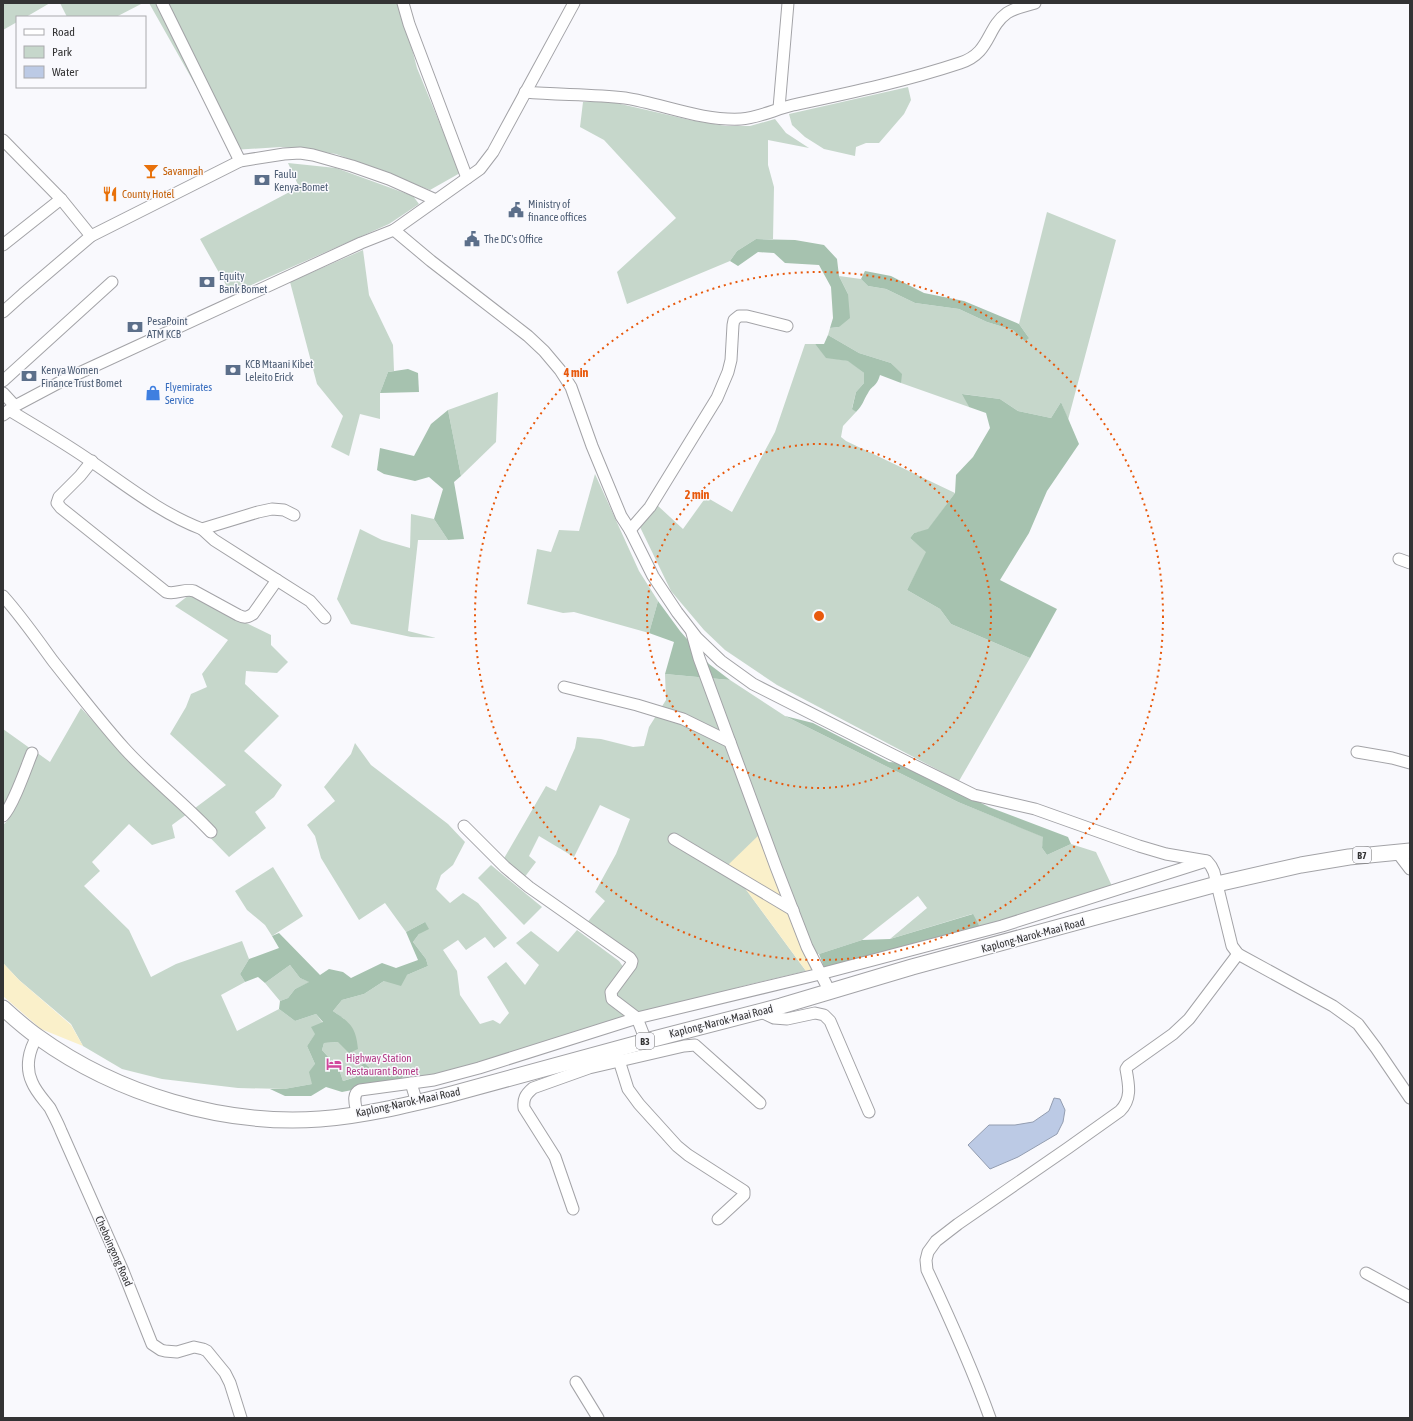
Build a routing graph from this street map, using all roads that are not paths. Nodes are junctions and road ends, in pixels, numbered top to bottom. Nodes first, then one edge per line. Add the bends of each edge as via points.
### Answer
1 (162, 3) edge
2 (403, 3) edge
3 (574, 3) edge
4 (788, 3) edge
5 (1035, 3) edge
6 (525, 92) junction
7 (779, 108) junction
8 (4, 141) edge
9 (240, 161) junction
10 (466, 178) junction
11 (61, 199) junction
12 (436, 200) junction
13 (394, 230) junction
14 (91, 236) junction
15 (3, 245) edge
16 (112, 282) dead end
17 (3, 312) edge
18 (787, 326) dead end
19 (3, 381) edge
20 (3, 393) edge
21 (9, 410) edge
22 (92, 461) junction
23 (294, 515) dead end
24 (202, 529) junction
25 (630, 530) junction
26 (1398, 559) dead end
27 (1410, 563) edge
28 (277, 580) junction
29 (3, 596) edge
30 (325, 618) dead end
31 (691, 630) junction
32 (564, 687) dead end
33 (730, 742) junction
34 (1357, 752) dead end
35 (32, 753) dead end
36 (1410, 763) edge
37 (3, 816) edge
38 (464, 826) dead end
39 (211, 832) dead end
40 (674, 839) dead end
41 (1404, 851) edge
42 (1207, 861) junction
43 (1308, 864) joint
44 (1410, 869) edge
45 (1217, 884) junction
46 (793, 910) junction
47 (1002, 926) junction
48 (1005, 943) junction
49 (1238, 954) junction
50 (820, 974) junction
51 (830, 992) junction
52 (3, 1008) edge
53 (759, 1011) junction
54 (637, 1018) junction
55 (37, 1037) junction
56 (646, 1041) junction
57 (618, 1055) junction
58 (411, 1083) junction
59 (1410, 1098) edge
60 (417, 1103) junction
61 (760, 1103) dead end
62 (869, 1112) dead end
63 (357, 1114) junction
64 (573, 1209) dead end
65 (718, 1219) dead end
66 (1366, 1273) dead end
67 (1410, 1297) edge
68 (576, 1382) dead end
69 (241, 1418) edge
70 (598, 1418) edge
71 (990, 1418) edge

1 - 9 street
2 - 10 street
3 - 6 street
4 - 7 street
5 - 7 street via 1007,13 981,50 962,62 903,79
6 - 7 street via 626,99 702,116 723,118 742,119
6 - 10 street via 493,152 480,169
8 - 11 street
9 - 12 street via 284,154 313,155 389,179
9 - 14 street
10 - 12 street
11 - 14 street
11 - 15 street
12 - 13 street
13 - 21 street via 64,380
13 - 25 street via 528,336 560,370 571,387 592,446 621,516
14 - 17 street
16 - 19 street
18 - 25 street via 747,316 739,316 734,320 731,360 717,398 650,507
20 - 21 street
21 - 22 street
22 - 24 street via 161,509
22 - 28 street via 59,497 57,503 166,592 194,591 238,616 249,617
23 - 24 street via 284,510 272,509
24 - 28 street via 214,540
25 - 31 street via 653,576
26 - 27 street
28 - 30 street via 310,601
29 - 39 street via 124,748
31 - 33 street
31 - 42 street via 721,661 753,684 974,795 1035,809 1166,854
32 - 33 street via 637,705 683,720
33 - 46 street
34 - 36 street
35 - 37 street
38 - 54 street via 529,887 630,958 631,965 611,992 612,998
40 - 46 street
41 - 43 highway, Kaplong-Narok-Maai Road / B7
41 - 44 street
42 - 45 street
42 - 47 street
43 - 45 highway, Kaplong-Narok-Maai Road / B3
45 - 48 highway, Kaplong-Narok-Maai Road / B3
45 - 49 street via 1232,946
46 - 50 street
47 - 48 street
47 - 50 street
48 - 51 highway, Kaplong-Narok-Maai Road / B3
49 - 59 street via 1333,1006 1358,1024
49 - 71 street via 1189,1019 1173,1034 1128,1066 1128,1098 1120,1111 958,1224 936,1241 928,1252 927,1270 955,1330
50 - 51 street
50 - 54 street
51 - 53 highway, Kaplong-Narok-Maai Road / B3
52 - 55 highway, Kaplong-Narok-Maai Road / B3
53 - 56 highway, Kaplong-Narok-Maai Road / B3
53 - 62 street via 774,1018 787,1019 815,1013 824,1015 830,1021
54 - 56 street
54 - 58 street via 479,1068 434,1080
55 - 63 highway, Kaplong-Narok-Maai Road / B3 via 67,1056 122,1084 192,1108 284,1120 322,1119
55 - 69 street, Cheboingong Road via 29,1054 29,1074 32,1083 50,1108 61,1131 123,1271 150,1340 156,1348 165,1351 177,1352 194,1347 207,1351 225,1373
56 - 57 highway, Kaplong-Narok-Maai Road / B3
57 - 60 highway, Kaplong-Narok-Maai Road / B3
57 - 61 street via 695,1045
57 - 64 street via 549,1081 526,1094 524,1108 555,1157
57 - 65 street via 628,1089 677,1146 744,1191 744,1195
58 - 60 street
58 - 63 street via 356,1092 354,1095
60 - 63 highway, Kaplong-Narok-Maai Road / B3
66 - 67 street
68 - 70 street

